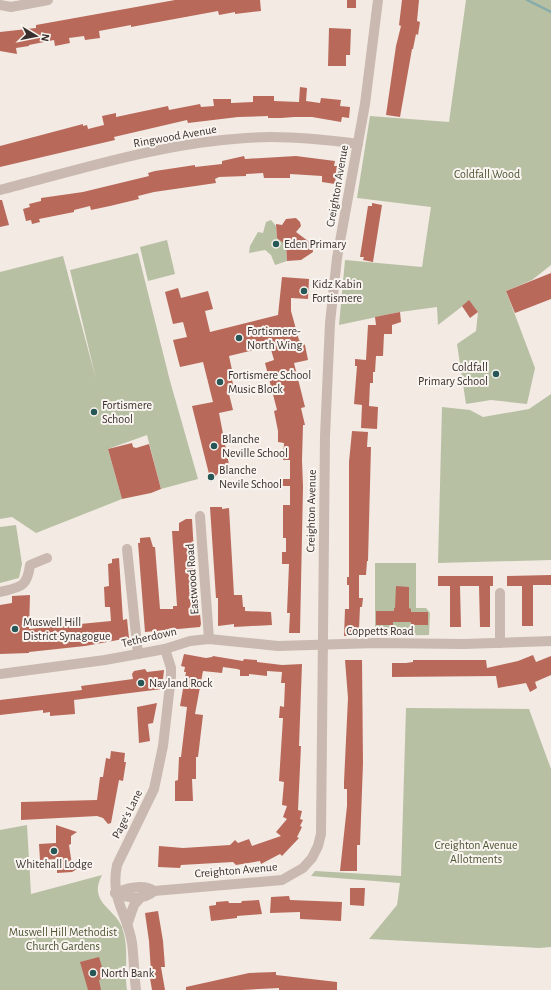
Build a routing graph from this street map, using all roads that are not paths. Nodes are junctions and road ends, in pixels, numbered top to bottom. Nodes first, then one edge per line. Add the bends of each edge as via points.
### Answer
1 (48, 0) edge
2 (378, 0) edge
3 (0, 5) edge
4 (358, 144) junction
5 (0, 190) edge
6 (200, 516) dead end
7 (127, 549) dead end
8 (47, 558) dead end
9 (0, 592) edge
10 (500, 593) dead end
11 (209, 639) junction
12 (551, 641) edge
13 (500, 643) junction
14 (324, 645) junction
15 (165, 649) junction
16 (138, 654) junction
17 (0, 674) edge
18 (154, 891) junction
19 (115, 893) junction
20 (142, 896) junction
21 (127, 925) junction
22 (136, 990) edge

1 - 3 street via 11,7
2 - 4 street, Creighton Avenue via 375,38
4 - 5 street, Ringwood Avenue via 277,137 215,141 138,155
4 - 14 street, Creighton Avenue via 337,258 330,322 325,436
6 - 11 street, Eastwood Road
7 - 16 street
8 - 9 street via 30,566 28,580 21,587
10 - 13 street
11 - 14 street, Coppetts Road via 278,646
11 - 15 street, Tetherdown via 190,641
12 - 13 street, Coppetts Road
13 - 14 street, Coppetts Road
14 - 18 street, Creighton Avenue via 321,834 312,858 303,868 282,880
15 - 16 street, Tetherdown
15 - 19 street, Page's Lane via 171,676 159,770 154,789 116,865
16 - 17 street, Tetherdown
18 - 19 street, Creighton Avenue via 149,887 128,888
18 - 20 street, Creighton Avenue via 149,896
19 - 20 street, Creighton Avenue via 128,898
19 - 21 street, Page's Lane
20 - 21 street via 134,905
21 - 22 street, Page's Lane via 132,943

